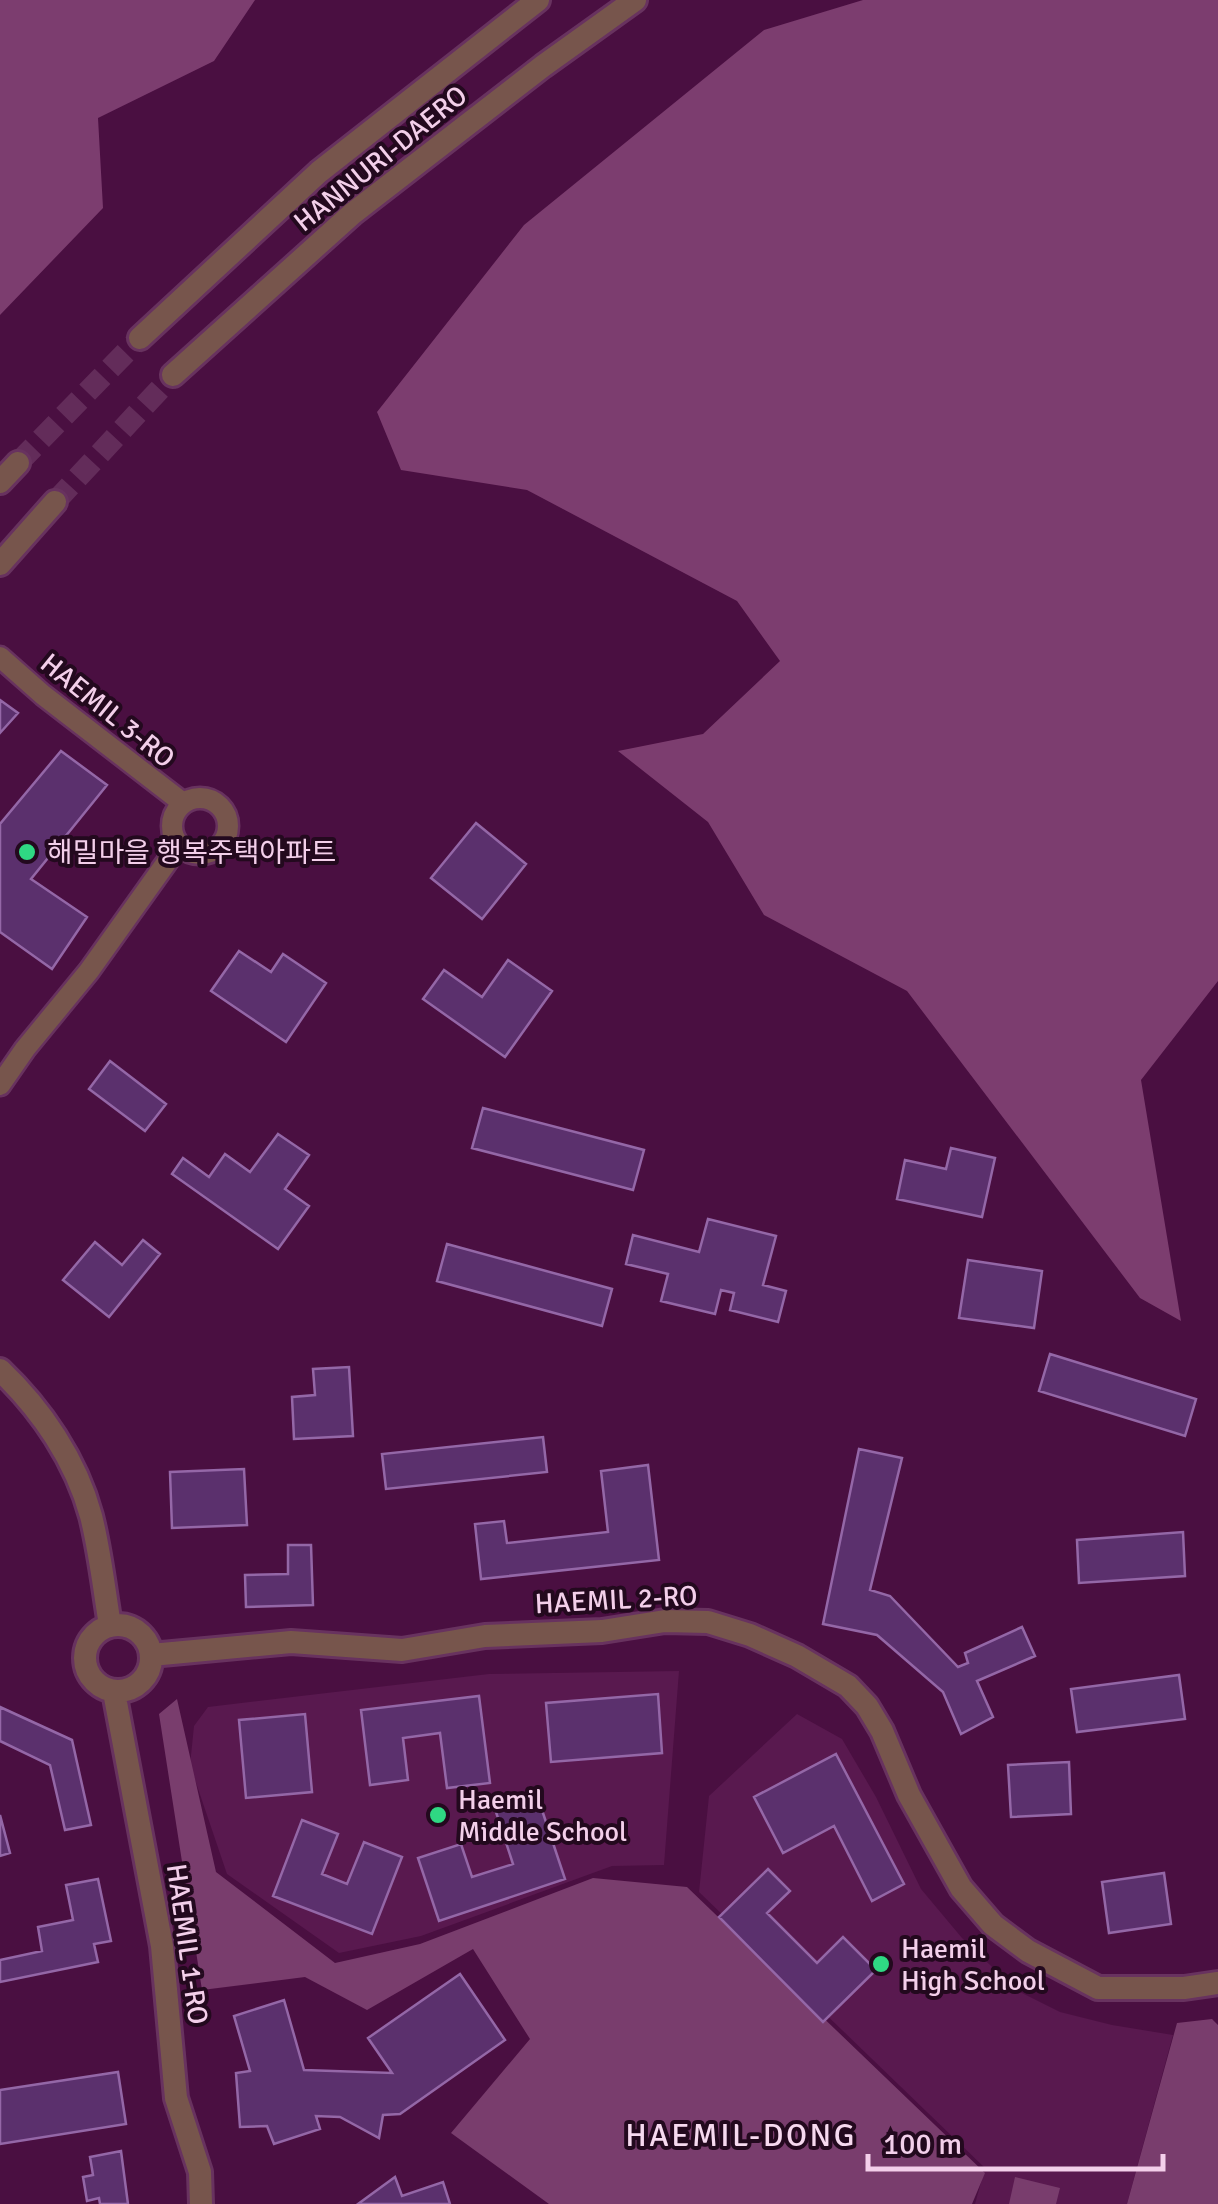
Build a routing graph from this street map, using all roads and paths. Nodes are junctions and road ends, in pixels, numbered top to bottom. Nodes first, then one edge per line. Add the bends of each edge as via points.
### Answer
1 (538, 0) edge
2 (635, 0) edge
3 (140, 338) tunnel mouth
4 (173, 375) tunnel mouth
5 (18, 463) tunnel mouth
6 (0, 482) edge
7 (55, 502) tunnel mouth
8 (0, 564) edge
9 (0, 658) edge
10 (183, 803) junction
11 (179, 846) junction
12 (0, 1085) edge
13 (0, 1370) edge
14 (110, 1625) junction
15 (151, 1655) junction
16 (114, 1692) junction
17 (1218, 1983) edge
18 (201, 2204) edge

1 - 3 street, HANNURI-DAERO via 319,172
2 - 4 street, HANNURI-DAERO via 352,214
5 - 6 street
7 - 8 street
9 - 10 street, HAEMIL 3-RO
10 - 11 street via 171,828
10 - 11 street via 200,798 218,804 228,828 222,845 205,854
11 - 12 street
13 - 14 street via 28,1398 70,1462 90,1514
14 - 15 street via 137,1630
14 - 16 street via 88,1641 84,1662 94,1682
15 - 16 street via 143,1680
15 - 17 street, HAEMIL 2-RO via 291,1642 402,1650 665,1621 736,1630 798,1656 848,1686 867,1706 962,1888 993,1925 1028,1951 1098,1988
16 - 18 street, HAEMIL 1-RO via 162,1946 176,2098 200,2172

